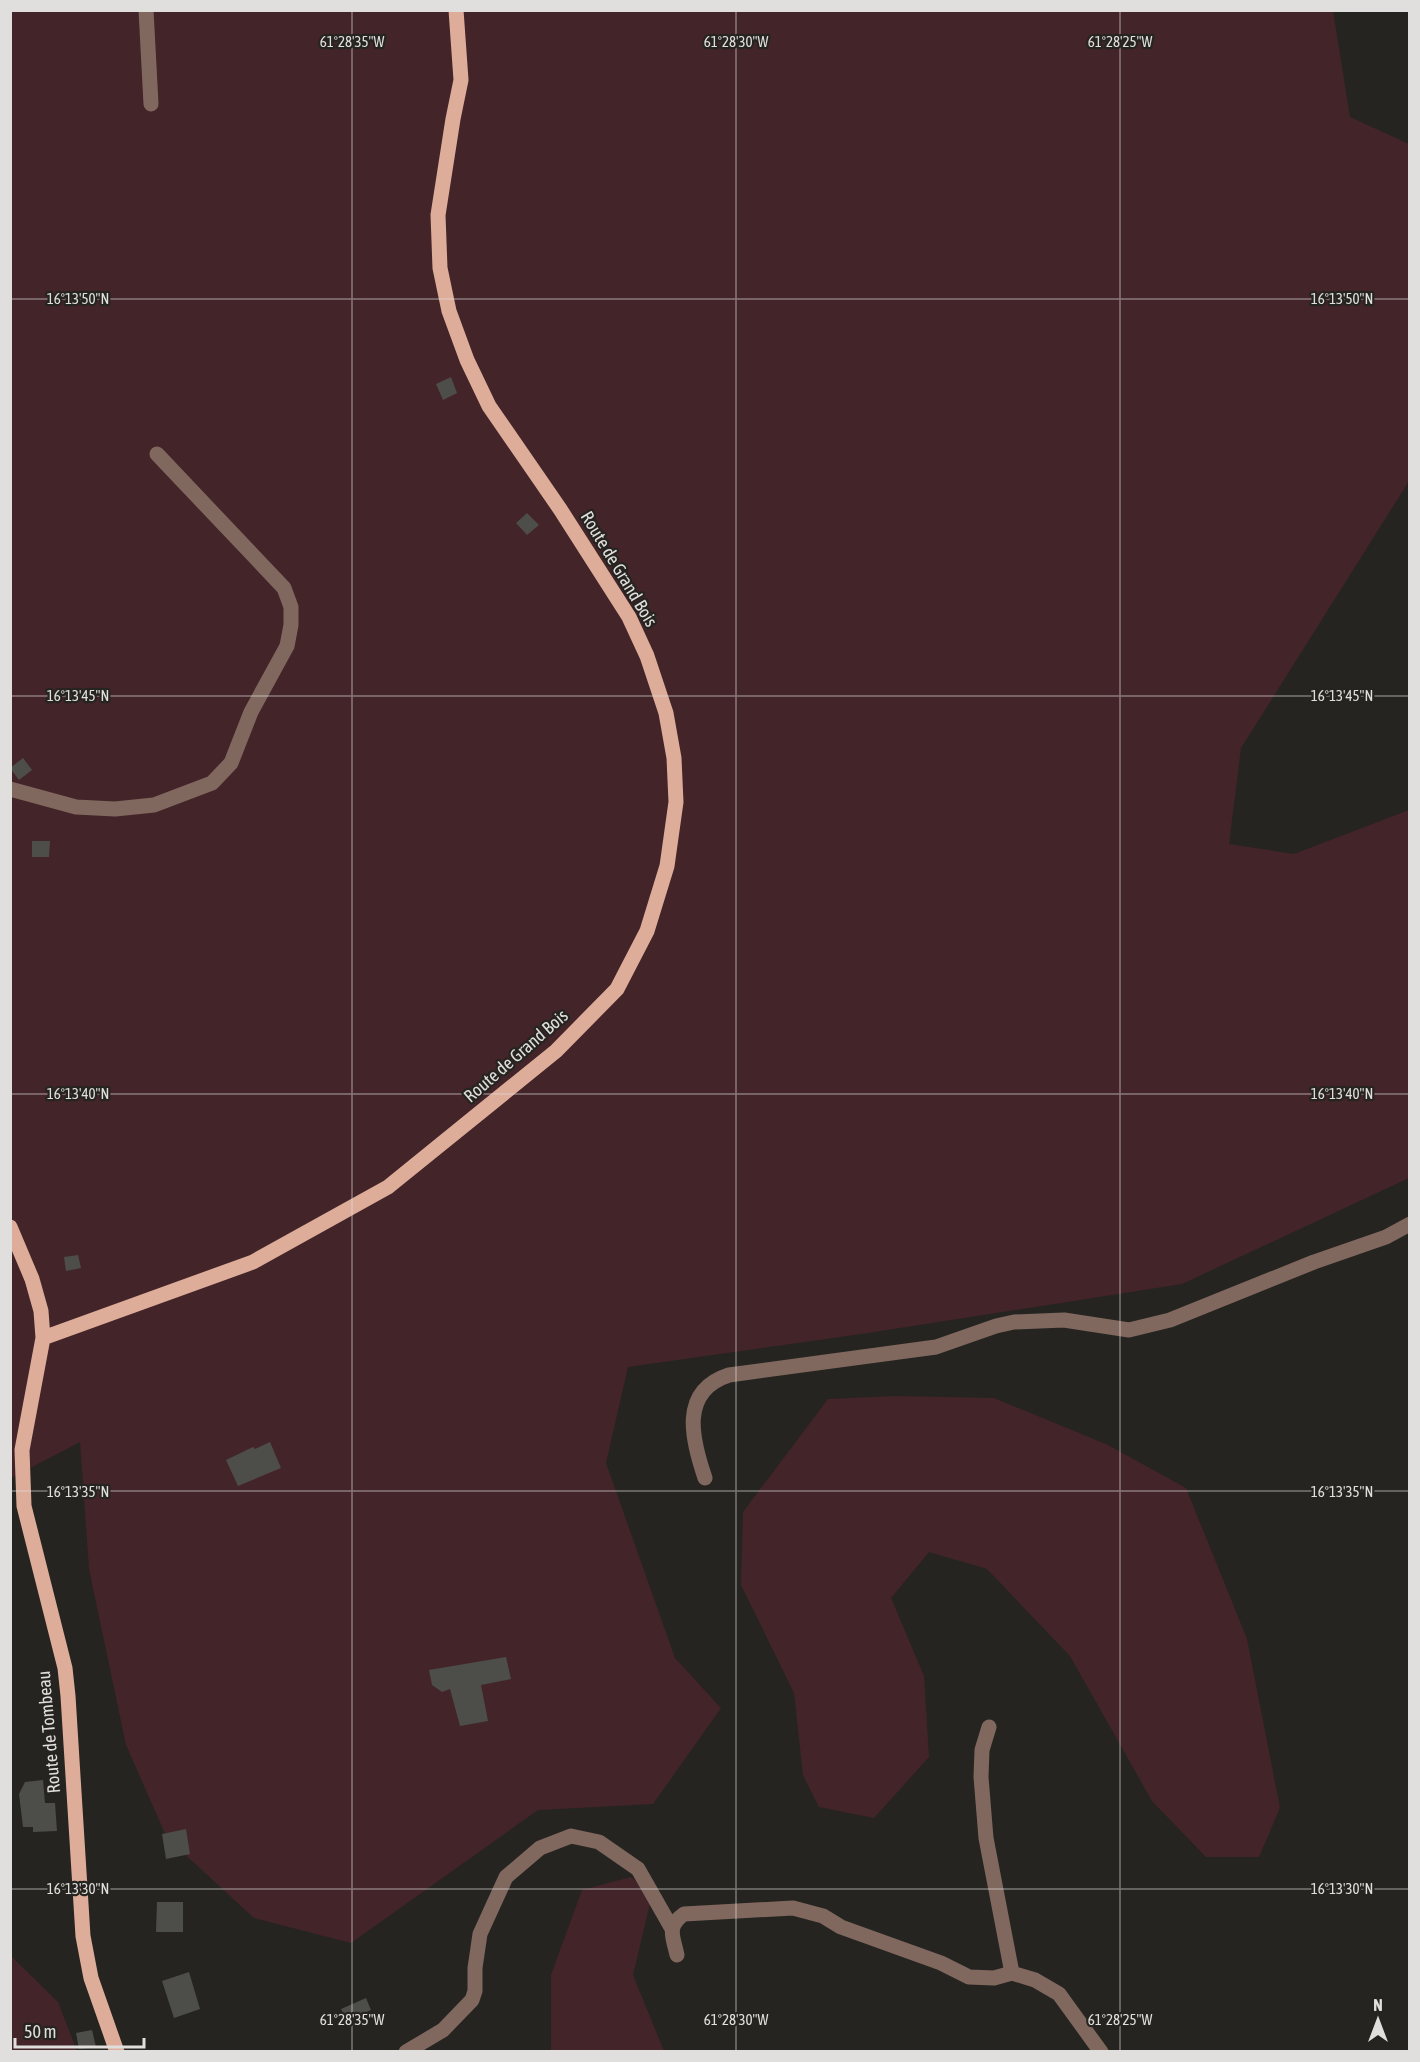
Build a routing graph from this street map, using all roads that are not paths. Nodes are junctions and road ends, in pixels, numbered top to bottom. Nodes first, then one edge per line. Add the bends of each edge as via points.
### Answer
1 (146, 10) edge
2 (456, 10) edge
3 (151, 104) dead end
4 (157, 454) dead end
5 (10, 789) edge
6 (1410, 1224) edge
7 (10, 1227) edge
8 (43, 1338) junction
9 (705, 1478) dead end
10 (990, 1727) dead end
11 (672, 1927) junction
12 (677, 1955) dead end
13 (1012, 1973) junction
14 (117, 2052) edge
15 (406, 2052) edge
16 (1101, 2052) edge

1 - 3 street
2 - 8 main road, Route de Grand Bois via 461,80 438,215 440,268 467,360 489,406 629,617 666,713 676,802 667,866 651,920 617,989 579,1028 388,1187 253,1262
4 - 5 street via 284,588 291,608 287,646 251,712 231,763 212,783 154,805 115,810 76,807
6 - 9 street via 1386,1237 1170,1320 1129,1329 1064,1320 1014,1322 936,1347 715,1379 699,1395 692,1428
7 - 8 main road, Route de Tombeau via 32,1279
8 - 14 main road, Route de Tombeau via 22,1450 24,1506 65,1668 83,1936 91,1978
10 - 13 street via 982,1750 981,1777 986,1838
11 - 12 street
11 - 13 street via 684,1914 793,1908 823,1916 841,1927 969,1977 994,1978
11 - 15 street via 638,1869 599,1842 571,1836 540,1848 506,1877 480,1934 472,2000 443,2030
13 - 16 street via 1059,1994

